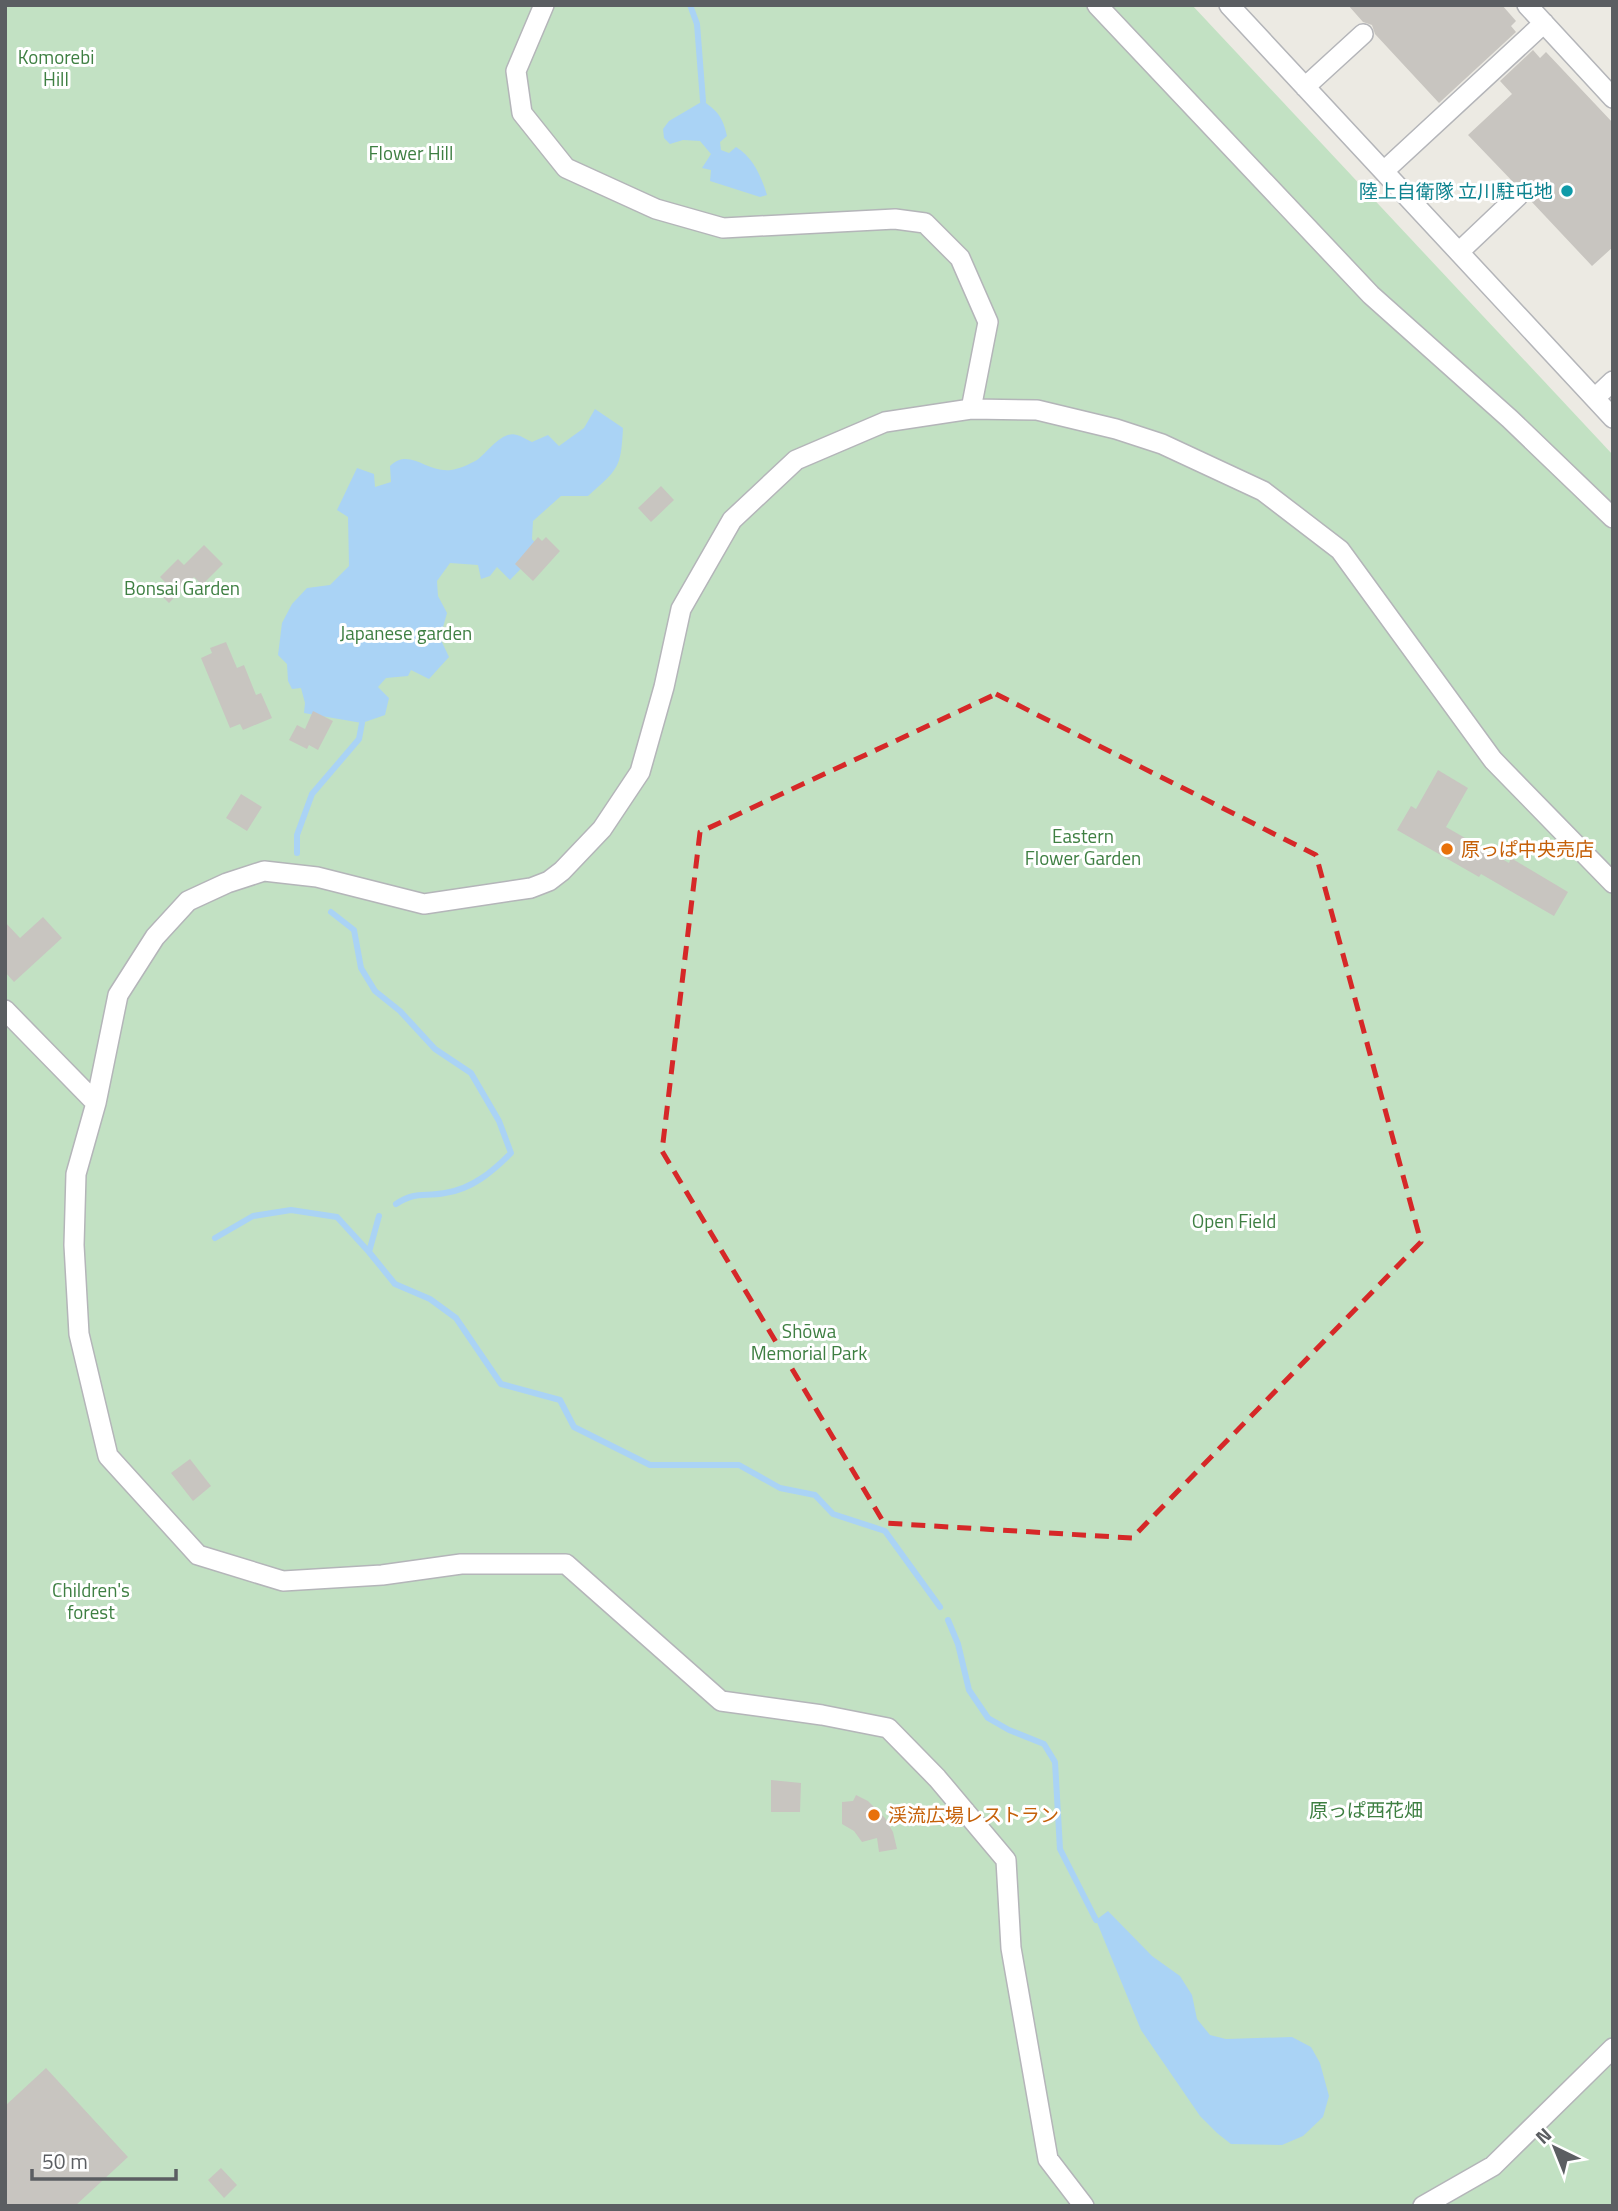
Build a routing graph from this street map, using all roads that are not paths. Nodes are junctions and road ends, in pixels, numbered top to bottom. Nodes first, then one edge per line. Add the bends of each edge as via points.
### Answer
1 (544, 5) edge
2 (1097, 5) edge
3 (1527, 5) edge
4 (1232, 6) edge
5 (1544, 23) junction
6 (1363, 34) dead end
7 (1306, 87) junction
8 (1613, 97) edge
9 (1384, 171) junction
10 (1518, 196) dead end
11 (1459, 252) junction
12 (1613, 382) edge
13 (1595, 398) junction
14 (971, 410) junction
15 (1613, 418) edge
16 (1613, 518) edge
17 (1613, 883) edge
18 (5, 1010) edge
19 (96, 1103) junction
20 (1613, 2048) edge
21 (1084, 2206) edge
22 (1423, 2206) edge

1 - 14 street via 516,71 517,81 522,113 566,168 656,209 723,228 895,219 925,223 960,258 988,321
2 - 16 street via 1371,295
3 - 5 street
4 - 7 street
5 - 8 street
5 - 9 street
6 - 7 street
7 - 9 street
9 - 11 street
10 - 11 street
11 - 13 street
12 - 13 street
13 - 15 street
14 - 17 street via 1037,411 1116,429 1162,444 1263,491 1340,550 1493,760
14 - 19 street via 885,422 796,460 732,520 681,609 639,772 603,829 562,871 531,888 424,904 317,877 264,871 188,901 155,937 118,995
18 - 19 street
19 - 21 street via 76,1174 74,1245 79,1334 108,1456 198,1555 283,1581 461,1564 566,1564 721,1701 888,1728 1006,1860 1011,1948 1048,2159
20 - 22 street via 1493,2166

